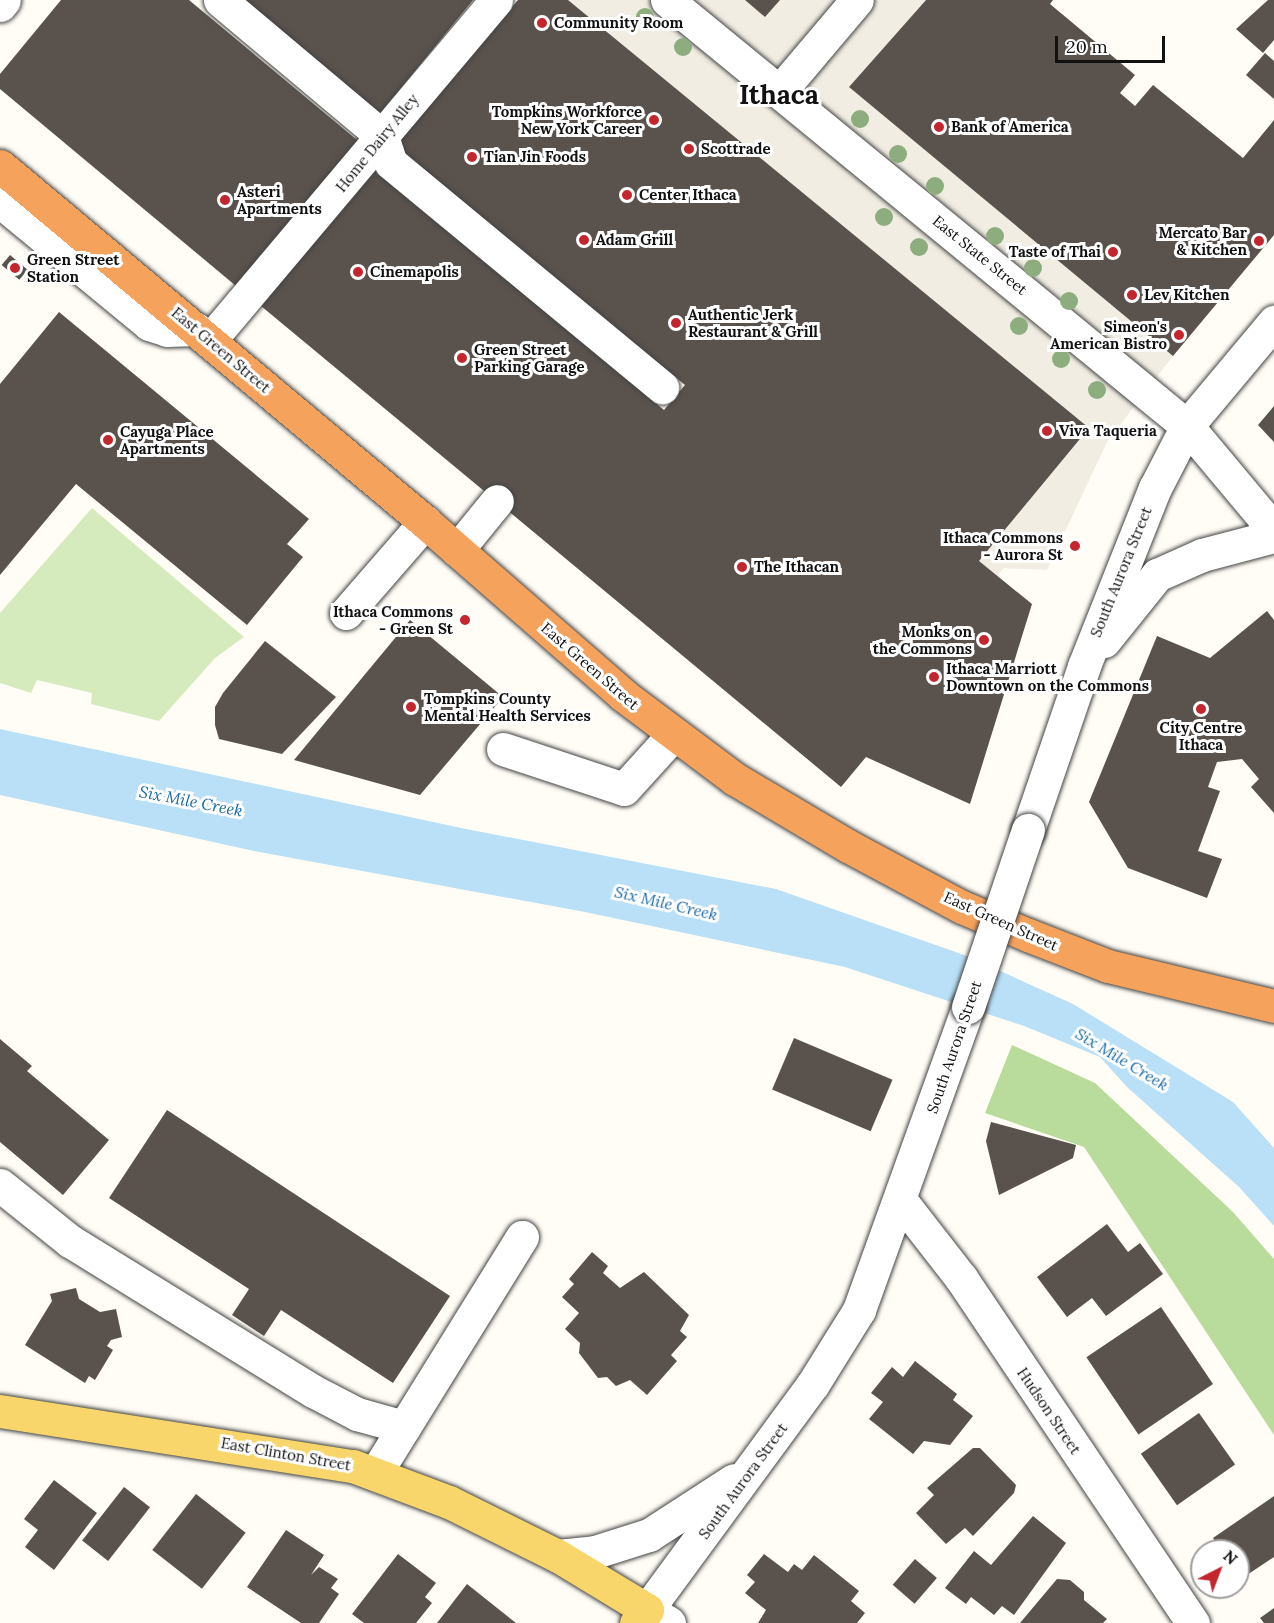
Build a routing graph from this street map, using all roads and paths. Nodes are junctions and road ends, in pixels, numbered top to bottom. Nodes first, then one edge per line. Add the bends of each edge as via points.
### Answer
1 (4, 0) edge
2 (220, 0) edge
3 (496, 0) edge
4 (667, 0) edge
5 (857, 0) edge
6 (0, 5) edge
7 (780, 91) junction
8 (382, 136) junction
9 (0, 166) edge
10 (0, 201) edge
11 (1274, 322) edge
12 (203, 334) junction
13 (662, 387) dead end
14 (1187, 426) junction
15 (497, 501) dead end
16 (425, 522) junction
17 (1274, 530) edge
18 (1274, 536) edge
19 (457, 550) junction
20 (346, 613) dead end
21 (1084, 666) junction
22 (673, 735) junction
23 (503, 749) dead end
24 (1274, 1006) edge
25 (0, 1185) edge
26 (901, 1201) junction
27 (0, 1217) edge
28 (49, 1226) junction
29 (522, 1237) dead end
30 (0, 1411) edge
31 (404, 1427) junction
32 (753, 1467) junction
33 (375, 1474) junction
34 (558, 1556) junction
35 (651, 1618) edge
36 (1193, 1623) edge

1 - 6 street
2 - 8 street
3 - 8 street, Home Dairy Alley
4 - 7 street, East State Street
5 - 7 street
7 - 14 street, East State Street
8 - 12 street, Home Dairy Alley
8 - 13 street via 391,163
9 - 12 highway, East Green Street
10 - 12 street via 149,324
11 - 14 street, South Aurora Street
12 - 16 highway, East Green Street
14 - 17 street, East State Street
14 - 21 street, South Aurora Street via 1155,488
15 - 19 street
16 - 19 highway, East Green Street
16 - 20 street
18 - 21 street via 1202,555 1157,576
19 - 22 highway, East Green Street
21 - 26 street, South Aurora Street, bridge
22 - 23 street via 624,789
22 - 24 highway, East Green Street via 789,813 962,907 1108,966
25 - 28 street
26 - 32 street, South Aurora Street via 859,1310 813,1384
26 - 36 street, Hudson Street via 961,1278
27 - 28 street
28 - 31 street via 336,1405
29 - 31 street
30 - 33 main road, East Clinton Street via 256,1447
31 - 33 street
32 - 34 street via 649,1535 595,1552
32 - 35 street, South Aurora Street
33 - 34 main road, East Clinton Street via 449,1502
34 - 35 main road, East Clinton Street

